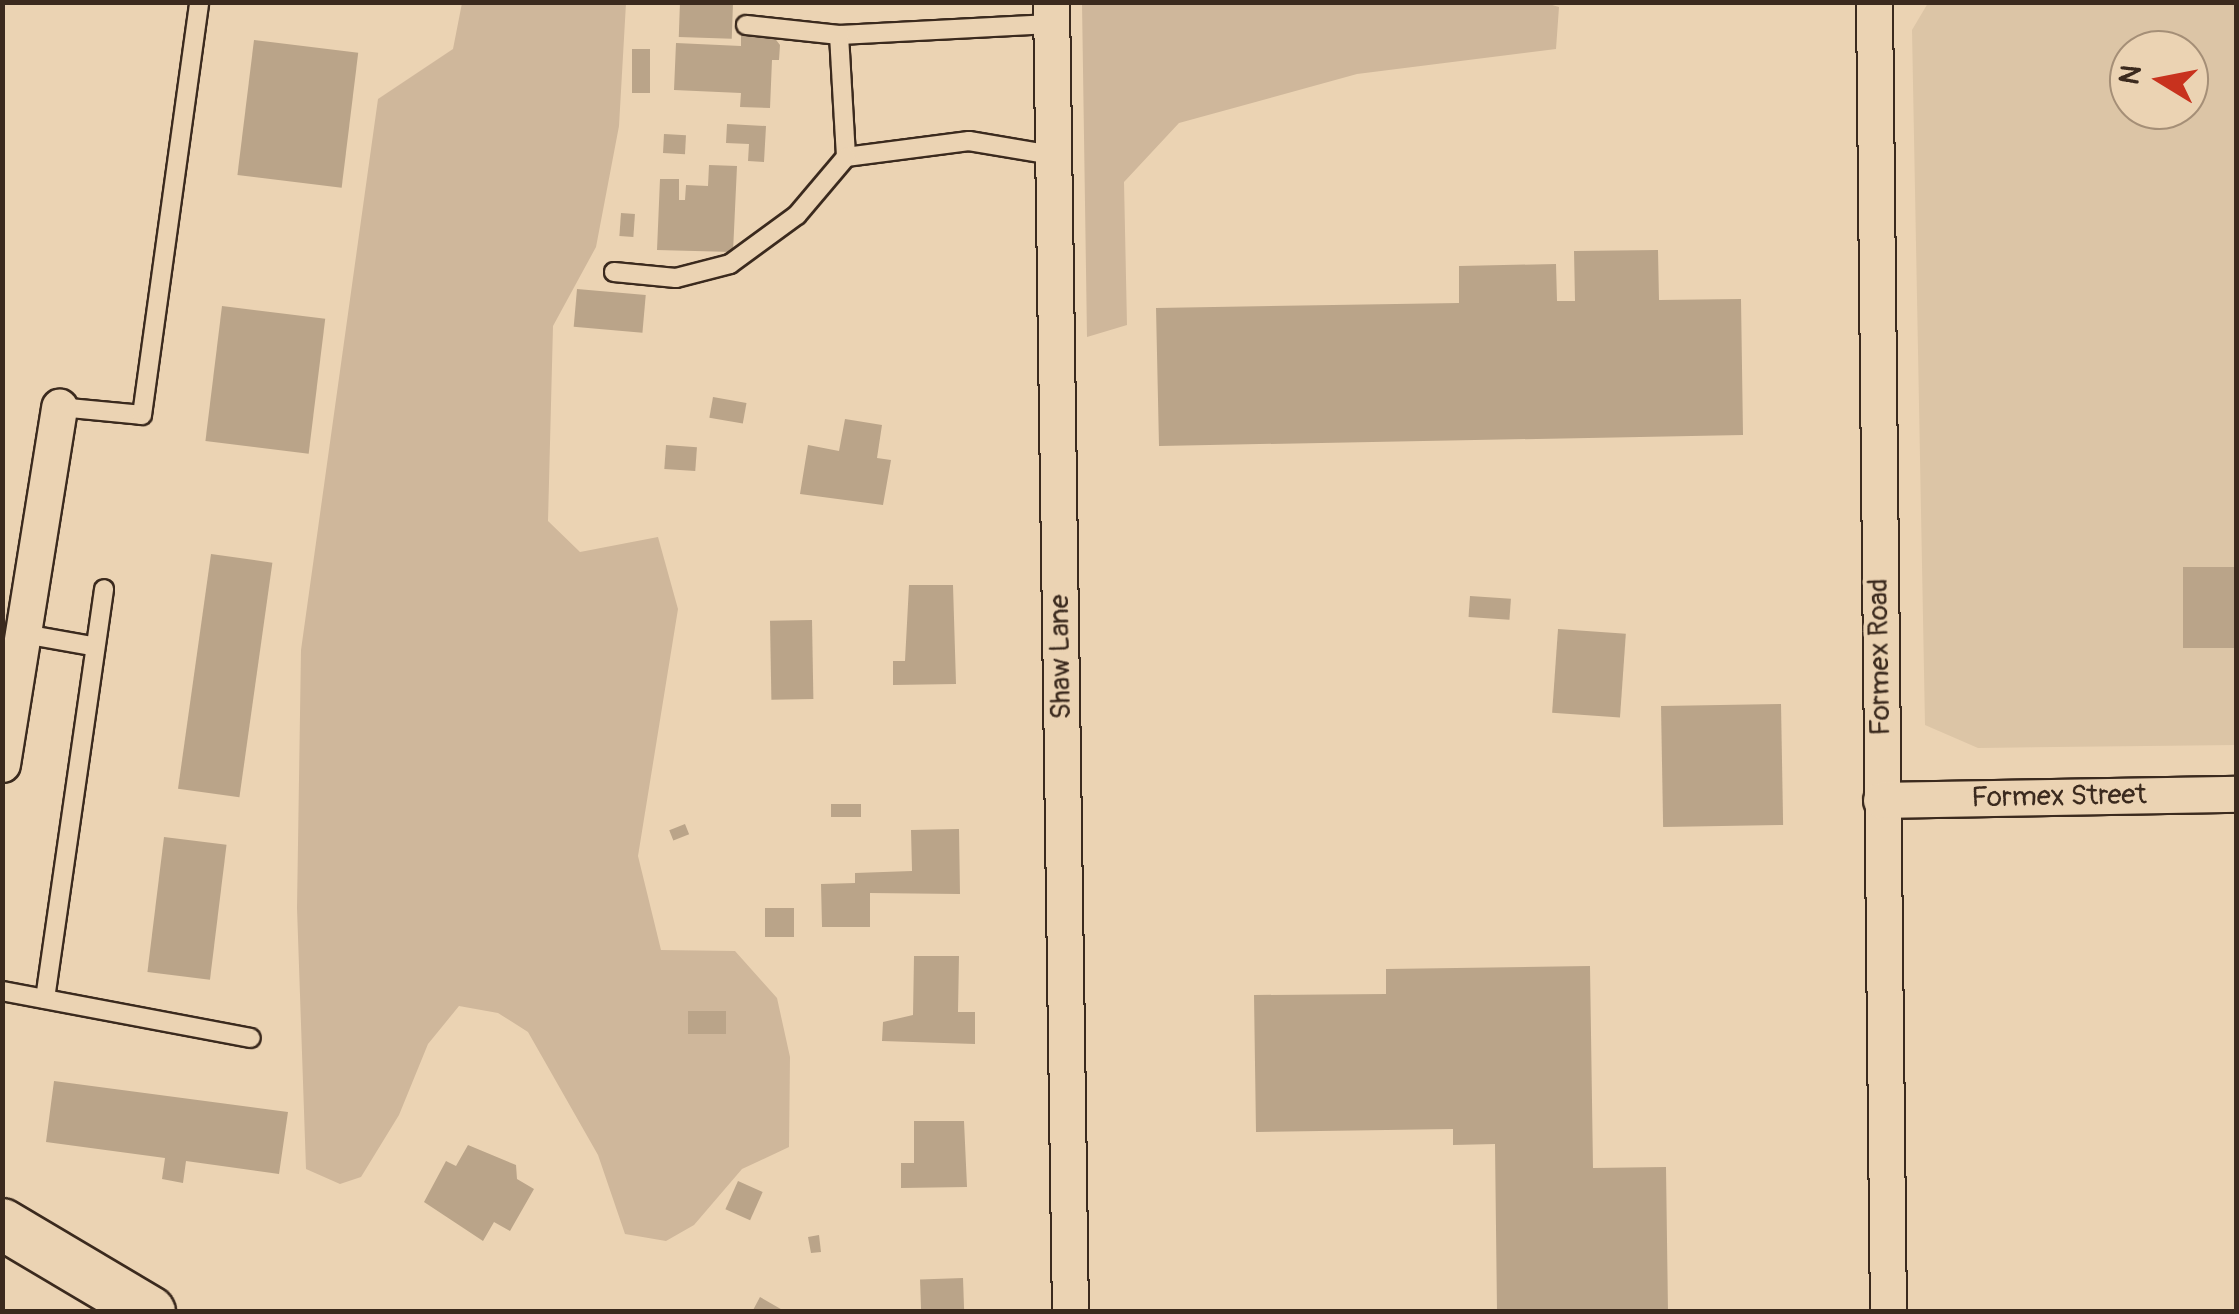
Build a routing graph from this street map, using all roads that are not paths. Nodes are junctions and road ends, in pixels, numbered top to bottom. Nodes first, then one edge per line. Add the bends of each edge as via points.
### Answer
1 (199, 2) edge
2 (1874, 2) edge
3 (1051, 14) edge
4 (746, 26) dead end
5 (839, 35) junction
6 (1053, 155) junction
7 (846, 157) junction
8 (614, 272) dead end
9 (58, 408) joint
10 (104, 589) dead end
11 (24, 634) junction
12 (92, 646) junction
13 (2, 764) edge
14 (2236, 794) edge
15 (1881, 800) junction
16 (2, 991) edge
17 (45, 1000) junction
18 (251, 1038) dead end
19 (2, 1224) edge
20 (150, 1312) edge
21 (1070, 1312) edge
22 (1888, 1312) edge

1 - 9 lane via 142,415
2 - 15 street, Formex Road
3 - 5 lane
3 - 6 street, Shaw Lane
4 - 5 lane
5 - 7 lane
6 - 7 lane via 969,141
6 - 21 street, Shaw Lane
7 - 8 lane via 797,215 730,264 676,278
9 - 11 street
10 - 12 lane
11 - 12 lane
11 - 13 street
12 - 17 lane
14 - 15 street, Formex Street
15 - 22 street, Formex Road
16 - 17 lane
17 - 18 lane
19 - 20 main road

